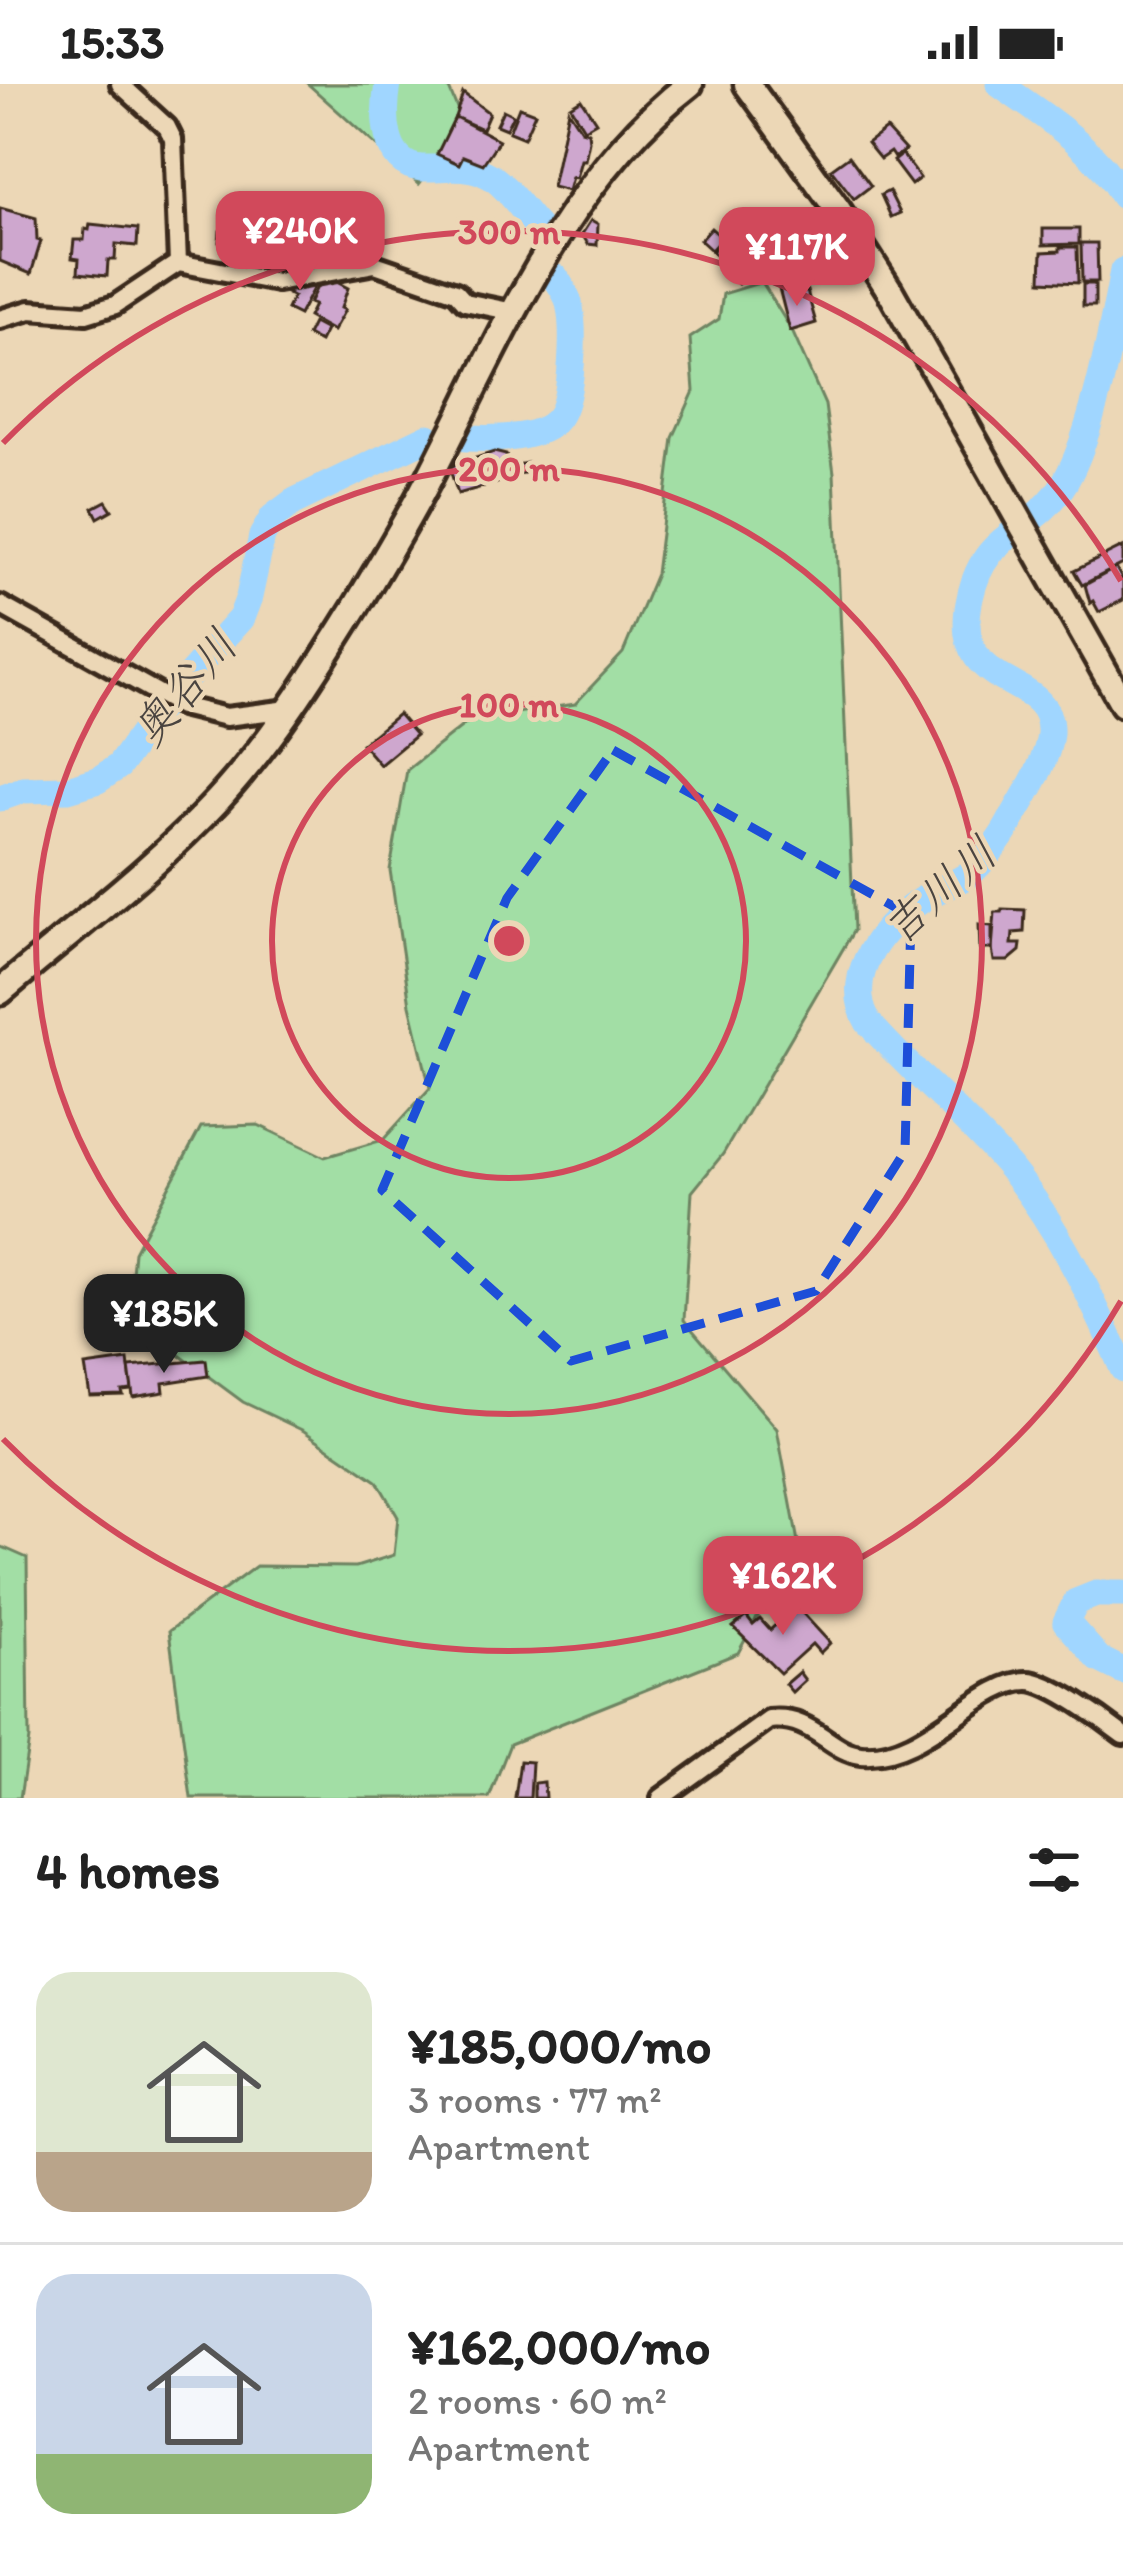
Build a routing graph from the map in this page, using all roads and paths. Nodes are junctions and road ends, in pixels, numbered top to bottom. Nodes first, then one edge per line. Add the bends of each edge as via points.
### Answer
1 (120, 84) edge
2 (690, 84) edge
3 (747, 84) edge
4 (178, 263) junction
5 (514, 312) junction
6 (0, 319) edge
7 (0, 605) edge
8 (1123, 704) edge
9 (289, 710) junction
10 (0, 992) edge
11 (1123, 1736) edge
12 (662, 1798) edge

1 - 4 street via 173,139
2 - 5 main road via 650,114 619,153
3 - 8 main road via 890,291
4 - 5 street via 277,282 375,265 465,302
4 - 6 street via 115,305
5 - 9 main road via 422,491
7 - 9 street via 181,706 226,717
9 - 10 main road via 215,802
11 - 12 street via 1031,1681 884,1753 857,1755 787,1718 769,1720

